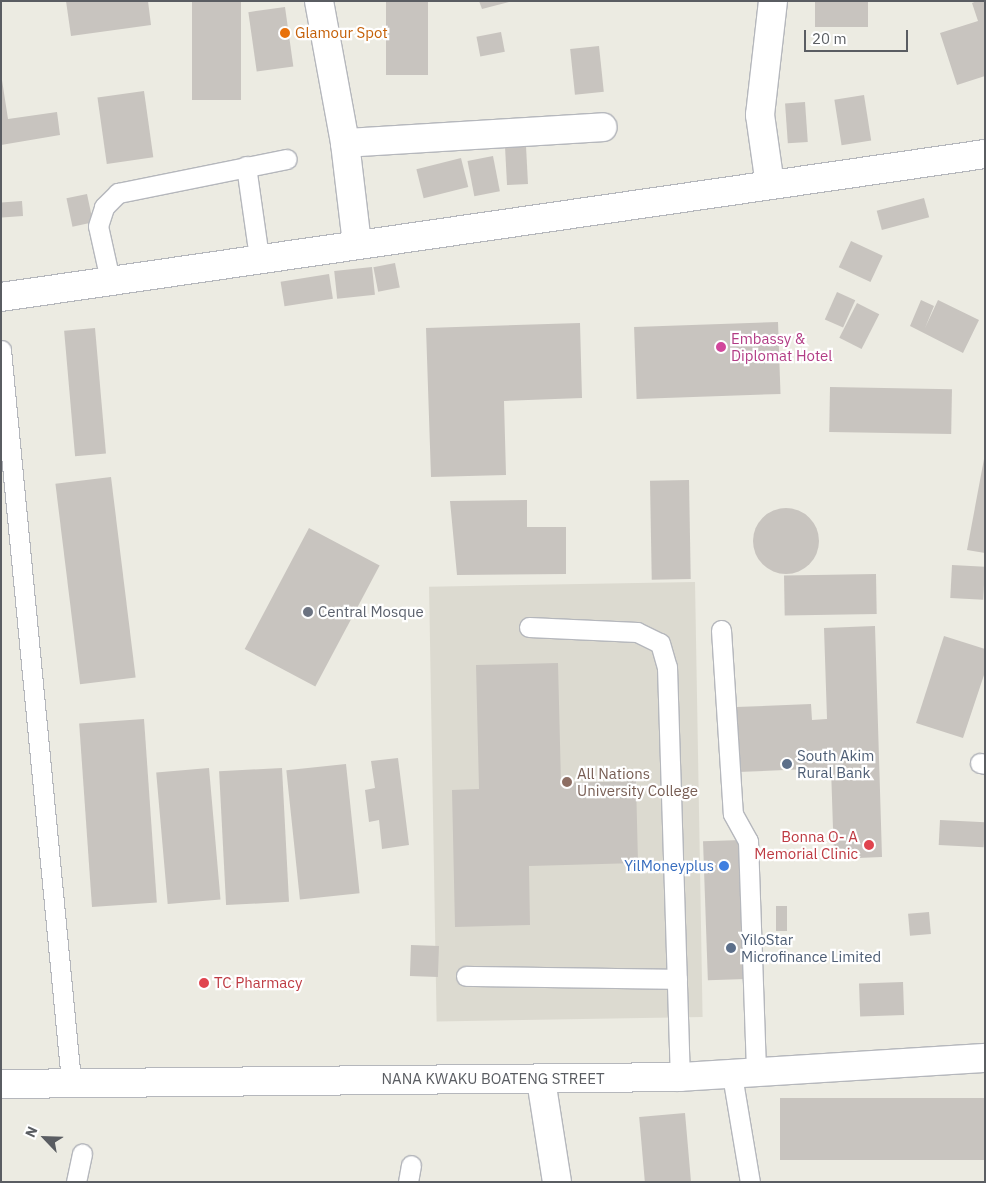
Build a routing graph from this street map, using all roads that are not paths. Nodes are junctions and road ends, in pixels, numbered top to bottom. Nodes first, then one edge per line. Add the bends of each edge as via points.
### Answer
1 (319, 1) edge
2 (773, 1) edge
3 (603, 127) dead end
4 (345, 143) junction
5 (985, 154) edge
6 (287, 159) dead end
7 (246, 166) junction
8 (770, 185) junction
9 (357, 242) junction
10 (259, 257) junction
11 (110, 280) junction
12 (1, 296) edge
13 (1, 350) edge
14 (529, 627) dead end
15 (721, 630) dead end
16 (466, 976) dead end
17 (677, 979) junction
18 (985, 1058) edge
19 (744, 1075) junction
20 (680, 1077) junction
21 (541, 1080) junction
22 (71, 1082) junction
23 (1, 1084) edge
24 (82, 1154) dead end
25 (76, 1182) edge
26 (558, 1182) edge
27 (750, 1182) edge

1 - 4 street
2 - 8 street via 760,115
3 - 4 street
4 - 9 street
5 - 8 street
6 - 7 lane
7 - 10 lane
7 - 11 lane via 118,194 104,207 98,226
8 - 9 street
9 - 10 street
10 - 11 street
11 - 12 street
13 - 22 lane
14 - 17 lane via 638,632 660,643 667,667
15 - 19 lane via 732,814 748,841
16 - 17 lane
17 - 20 lane
18 - 19 street, NANA KWAKU BOATENG STREET
19 - 20 street, NANA KWAKU BOATENG STREET
19 - 27 lane
20 - 21 street, NANA KWAKU BOATENG STREET
21 - 22 street, NANA KWAKU BOATENG STREET
21 - 26 street
22 - 23 street, NANA KWAKU BOATENG STREET
24 - 25 lane

